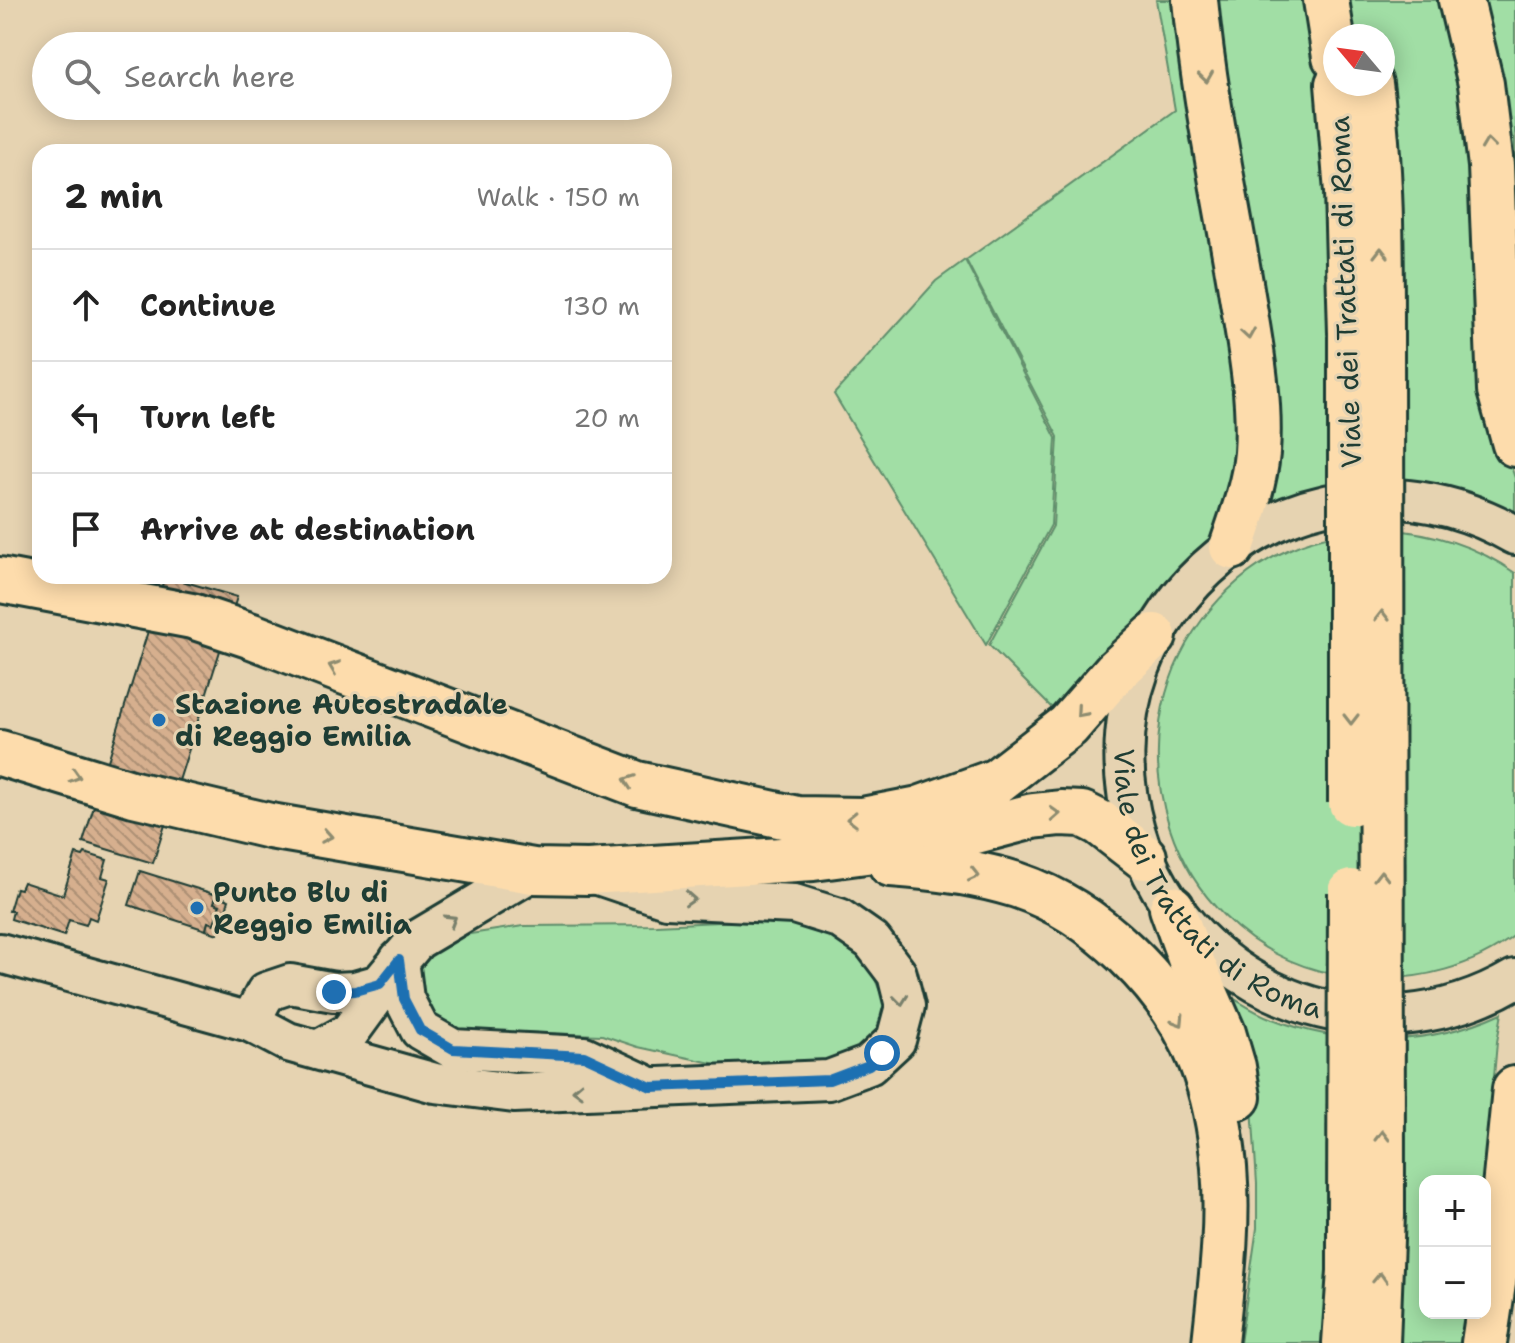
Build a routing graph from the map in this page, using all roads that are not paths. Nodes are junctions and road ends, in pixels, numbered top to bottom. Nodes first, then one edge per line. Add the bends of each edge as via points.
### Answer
1 (1195, 0) edge
2 (1326, 0) edge
3 (1356, 0) edge
4 (1461, 0) edge
5 (1330, 24) edge
6 (1361, 24) edge
7 (1339, 96) edge
8 (1372, 96) edge
9 (1366, 332) junction
10 (1515, 444) edge
11 (1515, 535) edge
12 (1232, 547) junction
13 (0, 580) edge
14 (1154, 636) junction
15 (0, 753) edge
16 (1144, 857) junction
17 (813, 858) junction
18 (533, 871) junction
19 (588, 872) junction
20 (1172, 908) junction
21 (0, 953) edge
22 (390, 972) junction
23 (1515, 979) edge
24 (250, 1022) junction
25 (318, 1050) junction
26 (651, 1087) junction
27 (1515, 1089) edge
28 (1366, 1215) junction
29 (1215, 1343) edge
30 (1226, 1343) edge
31 (1345, 1343) edge
32 (1377, 1343) edge
33 (1484, 1343) edge

1 -> 12 highway via 1258,418 1249,495
2 - 5 highway
3 - 6 highway
10 -> 4 highway via 1500,390 1491,166 1481,84
7 - 9 highway, Viale dei Trattati di Roma
9 -> 8 highway, Viale dei Trattati di Roma via 1381,223
9 - 28 highway, Viale dei Trattati di Roma, bridge
11 - 12 street, Viale dei Trattati di Roma via 1464,511 1384,498 1304,511
12 - 14 street, Viale dei Trattati di Roma via 1188,587
14 -> 13 highway via 1068,726 997,781 919,809 862,820 797,819 637,784 192,616
14 - 16 street, Viale dei Trattati di Roma via 1133,689 1124,745 1128,802
15 -> 18 highway via 134,794 270,826
17 -> 16 highway via 934,842 1061,813 1082,814 1100,823
16 - 20 street, Viale dei Trattati di Roma
17 - 19 highway
17 -> 29 highway via 945,868 1016,885 1046,897 1107,936 1161,992 1201,1060 1221,1138 1226,1212
18 - 19 highway
22 -> 18 street via 417,940
19 -> 26 street via 666,898 794,904 839,918 872,941 897,974 905,1006 896,1040 869,1065 829,1080
20 - 23 street, Viale dei Trattati di Roma via 1206,947 1238,971 1272,991 1321,1009 1374,1016 1426,1012 1477,998
20 - 30 highway via 1223,1033 1241,1121 1242,1223
21 - 24 street
22 - 24 street via 355,991 290,984 266,992
22 - 25 street via 349,1033
22 - 26 street via 420,1030 453,1049 584,1056
24 - 25 street via 288,1042
26 -> 25 street via 514,1093 435,1083
27 - 33 highway
28 - 31 highway, Viale dei Trattati di Roma via 1350,1271
32 -> 28 highway, Viale dei Trattati di Roma

